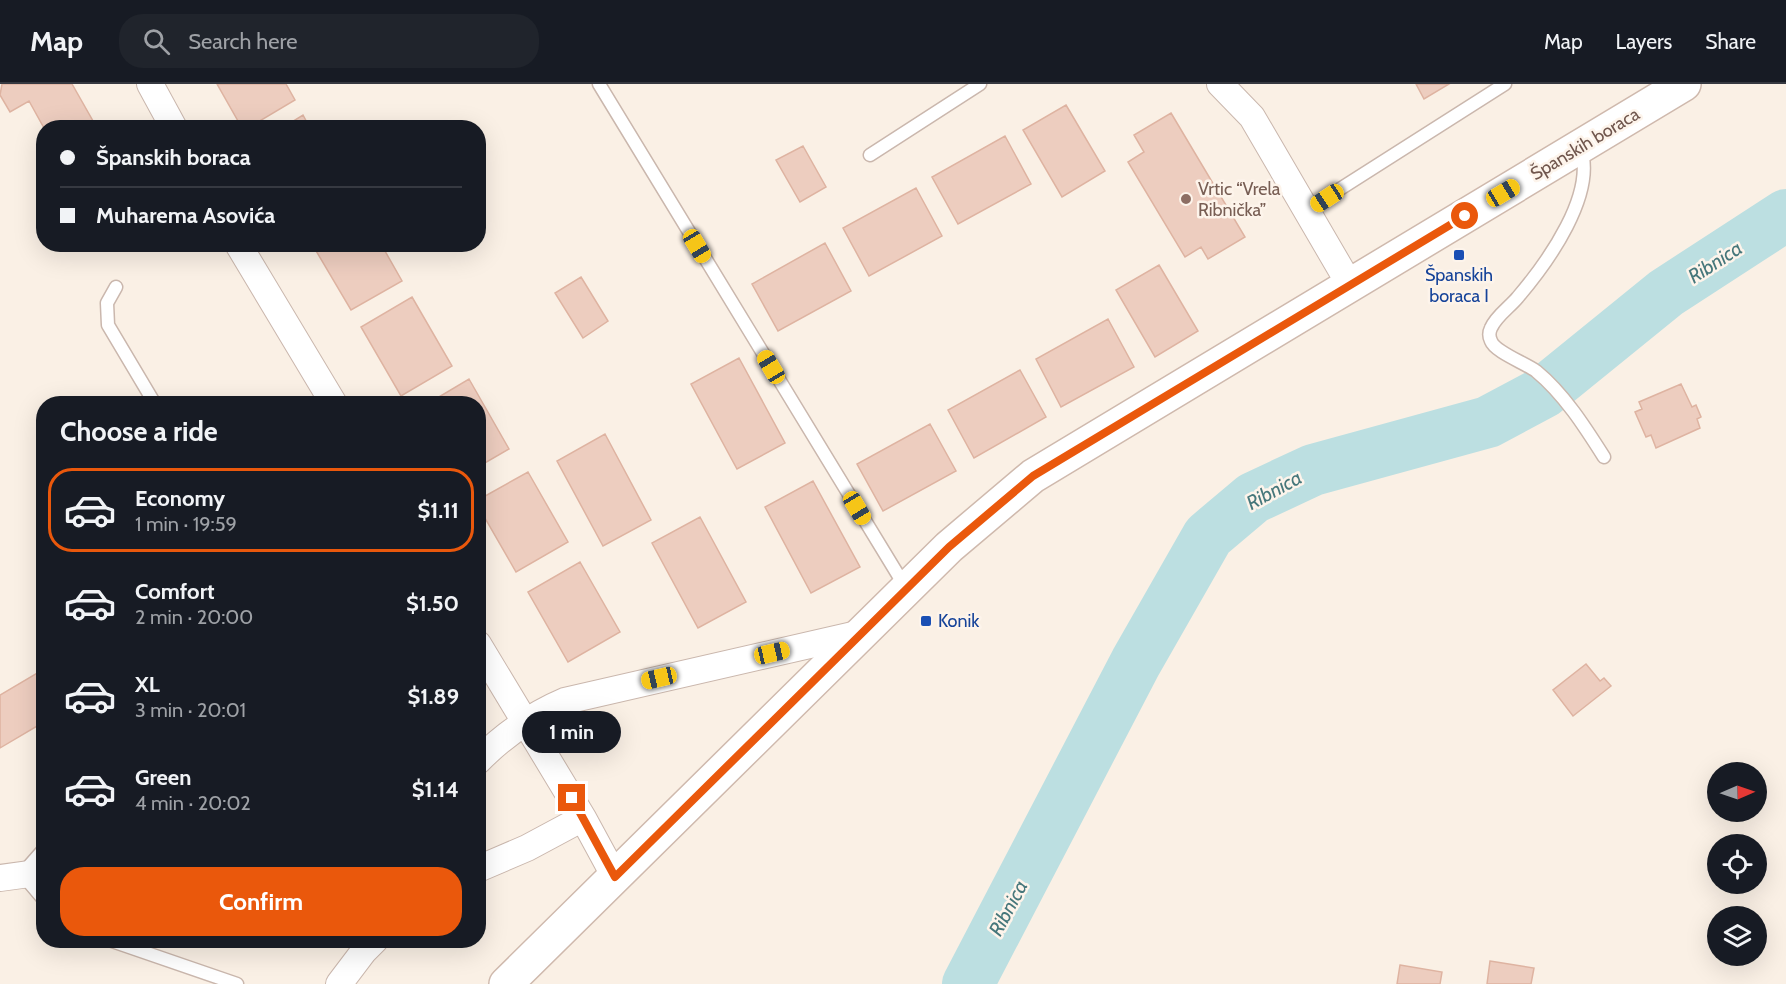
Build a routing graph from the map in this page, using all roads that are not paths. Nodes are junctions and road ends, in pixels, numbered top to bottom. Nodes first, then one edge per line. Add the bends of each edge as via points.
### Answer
1 (150, 84) edge
2 (599, 84) edge
3 (980, 84) edge
4 (1220, 84) edge
5 (1505, 84) edge
6 (1684, 84) edge
7 (1652, 92) edge
8 (170, 120) edge
9 (1580, 147) junction
10 (870, 155) dead end
11 (1307, 210) junction
12 (243, 252) edge
13 (1350, 285) junction
14 (116, 287) dead end
15 (150, 396) edge
16 (329, 396) edge
17 (1604, 457) dead end
18 (907, 589) junction
19 (862, 633) junction
20 (486, 657) edge
21 (525, 721) junction
22 (486, 753) edge
23 (583, 818) junction
24 (36, 858) edge
25 (486, 866) edge
26 (22, 875) edge
27 (615, 877) junction
28 (36, 891) edge
29 (132, 948) edge
30 (367, 948) edge
31 (237, 984) edge
32 (339, 984) edge
33 (506, 984) edge

1 - 8 street
2 - 18 lane
3 - 10 lane
4 - 11 street via 1252,117
5 - 11 lane
6 - 7 main road, Španskih boraca
7 - 9 main road, Španskih boraca
9 - 13 main road, Španskih boraca
9 - 17 lane via 1585,176 1569,220 1535,277 1490,332 1496,348 1538,372 1583,424
11 - 13 street
12 - 16 street
13 - 18 main road, Španskih boraca via 1033,476 949,547
14 - 15 lane via 107,303 108,325
18 - 19 main road, Španskih boraca
19 - 21 street via 592,693 565,701
19 - 27 main road, Španskih boraca
20 - 21 street
21 - 22 street
21 - 23 street
23 - 25 street via 527,849
23 - 27 street
24 - 26 lane
26 - 28 lane
27 - 33 main road, Španskih boraca
29 - 31 lane
30 - 32 street

